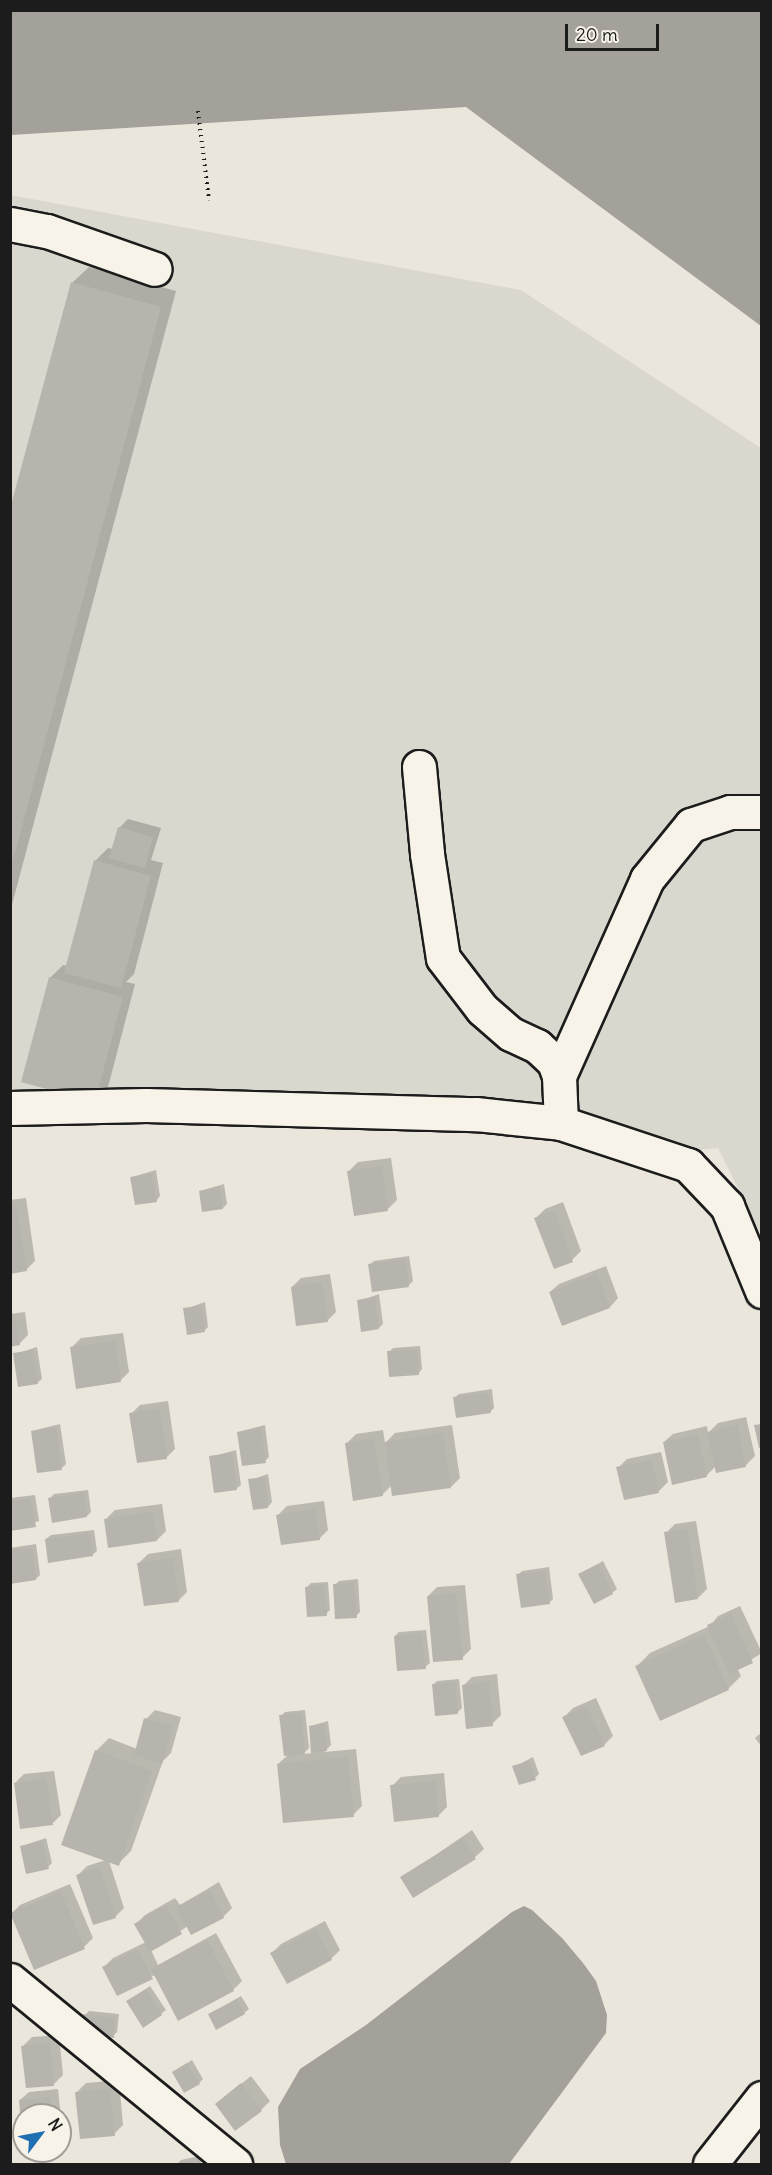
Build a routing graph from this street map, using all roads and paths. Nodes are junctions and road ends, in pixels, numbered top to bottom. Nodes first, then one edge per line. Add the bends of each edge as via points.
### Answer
1 (198, 111) dead end
2 (209, 200) dead end
3 (10, 224) edge
4 (155, 269) dead end
5 (419, 767) dead end
6 (762, 812) edge
7 (559, 1076) junction
8 (10, 1108) edge
9 (561, 1123) junction
10 (762, 1291) edge
11 (10, 1980) edge
12 (762, 2098) edge
13 (235, 2164) edge
14 (710, 2164) edge

1 - 2 path
3 - 4 street via 47,231
5 - 7 street via 443,958 482,1009 511,1034 537,1046 554,1062
6 - 7 street via 730,812 691,825 647,879
7 - 9 street
8 - 9 street via 146,1106 476,1114
9 - 10 street via 688,1165 727,1206
11 - 13 street
12 - 14 street

